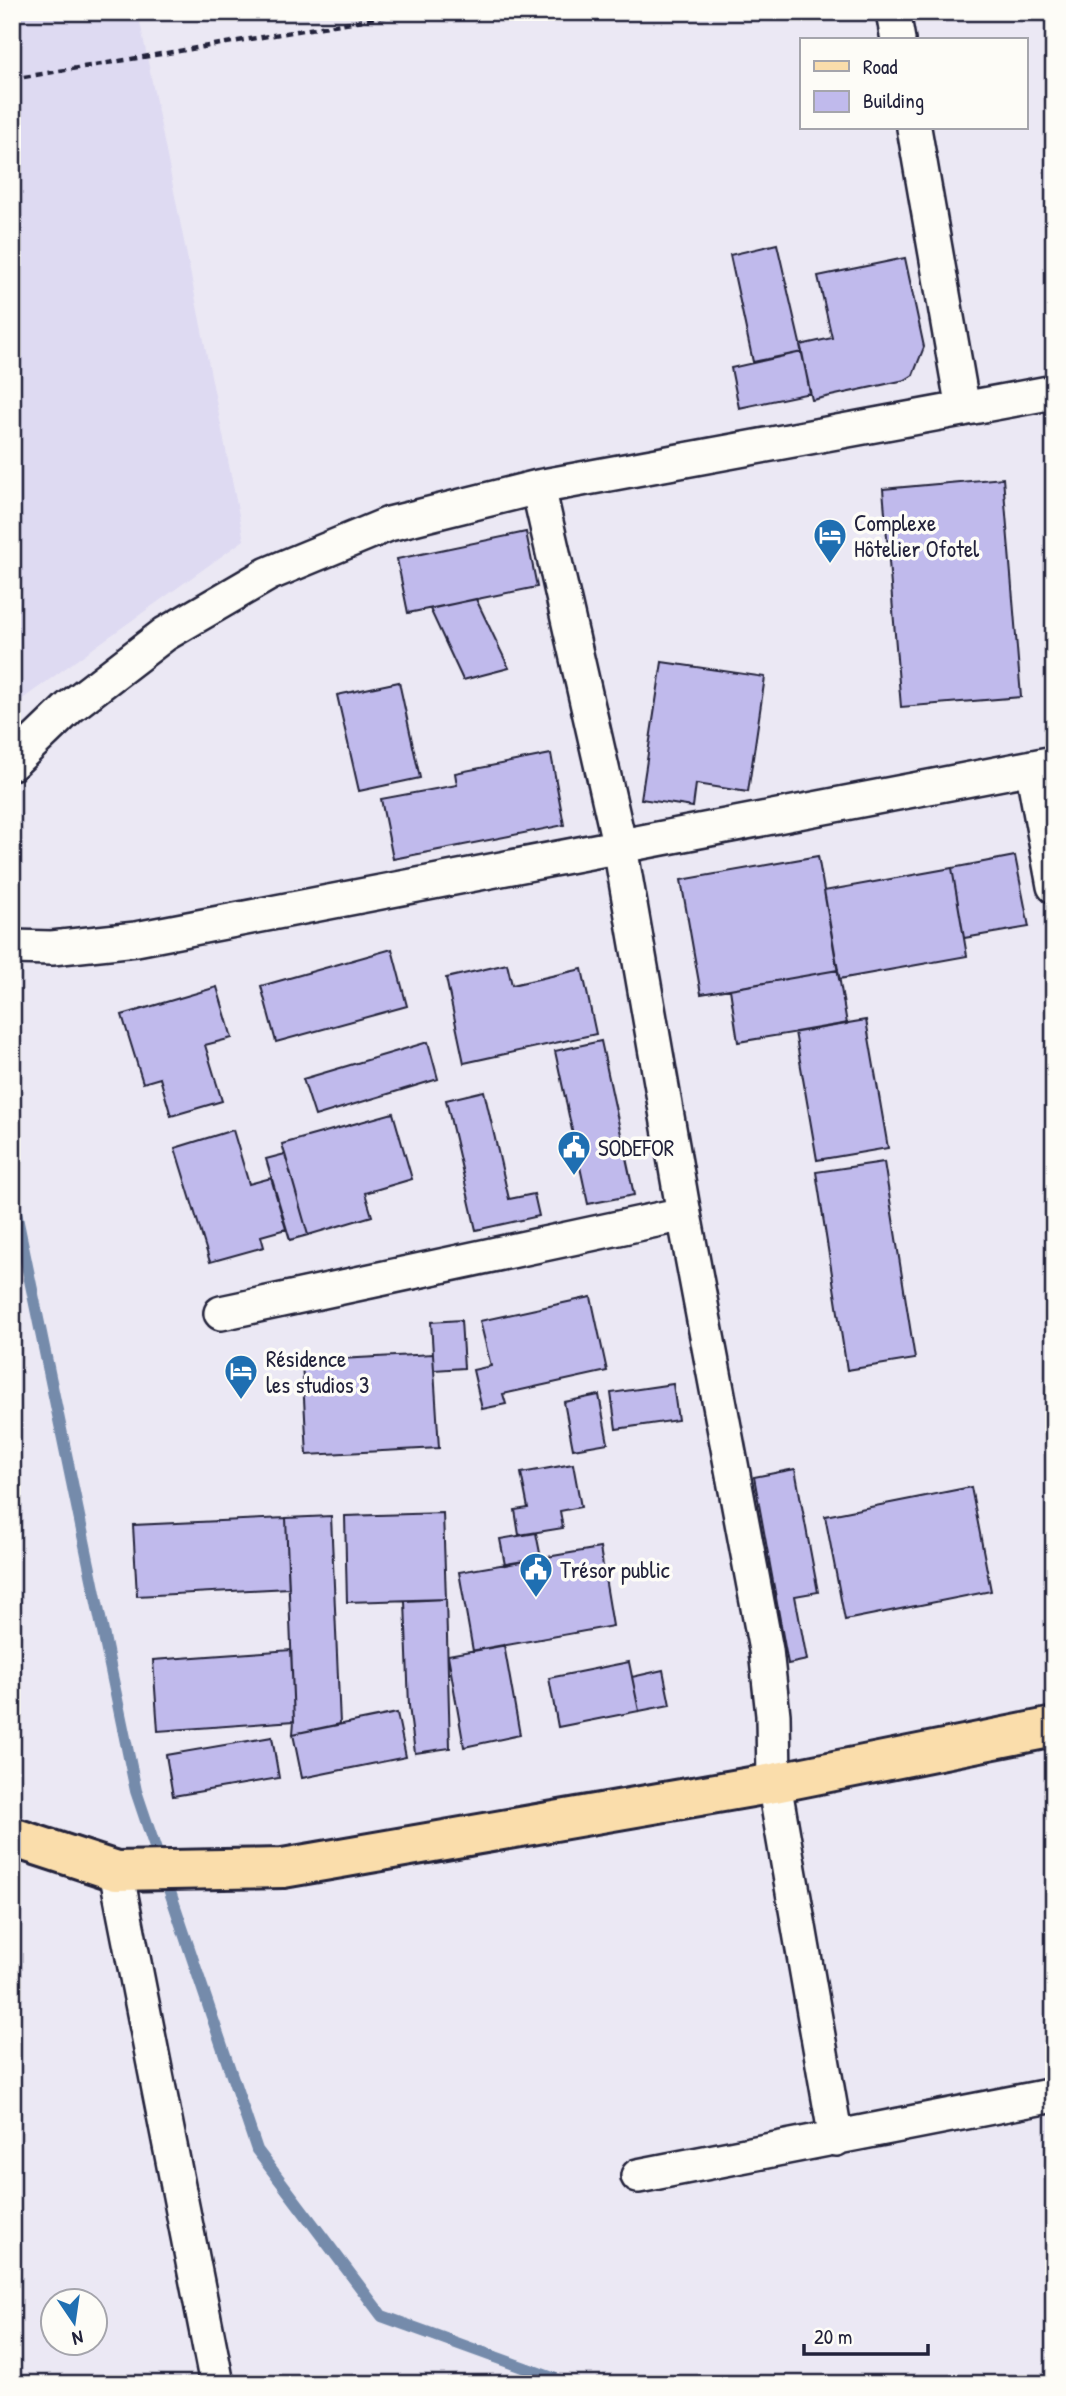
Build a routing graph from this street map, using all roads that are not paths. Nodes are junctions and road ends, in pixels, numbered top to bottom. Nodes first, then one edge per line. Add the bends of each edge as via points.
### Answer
1 (893, 12) edge
2 (898, 38) edge
3 (914, 130) edge
4 (1054, 392) edge
5 (963, 409) junction
6 (538, 487) junction
7 (12, 763) edge
8 (1043, 765) edge
9 (620, 847) junction
10 (1054, 886) edge
11 (12, 947) edge
12 (684, 1214) junction
13 (221, 1313) dead end
14 (1054, 1727) edge
15 (774, 1783) junction
16 (12, 1837) edge
17 (116, 1871) junction
18 (1054, 2095) edge
19 (836, 2139) junction
20 (638, 2176) dead end
21 (217, 2384) edge

1 - 2 street
3 - 5 street
4 - 5 street
5 - 6 street
6 - 7 street via 389,524 268,574 165,634 69,707
6 - 9 street
8 - 9 street
8 - 10 street
9 - 11 street via 136,939 52,948
9 - 12 street
12 - 13 street
12 - 15 street via 766,1650
14 - 15 main road
15 - 17 main road via 283,1868
15 - 19 street
16 - 17 main road
17 - 21 street
18 - 19 street
19 - 20 street

